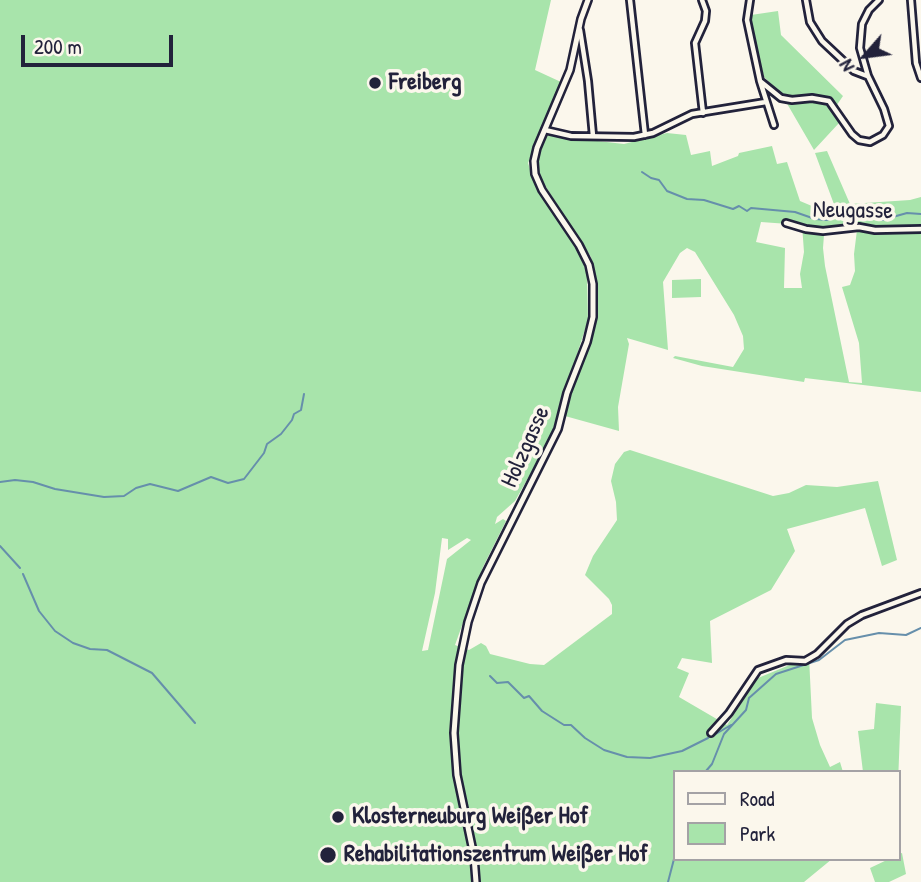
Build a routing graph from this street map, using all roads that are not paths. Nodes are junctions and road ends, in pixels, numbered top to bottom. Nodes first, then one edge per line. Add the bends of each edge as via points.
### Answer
1 (588, 0) edge
2 (630, 0) edge
3 (702, 0) edge
4 (750, 0) edge
5 (806, 0) edge
6 (879, 0) edge
7 (911, 0) edge
8 (579, 27) junction
9 (573, 62) junction
10 (585, 62) junction
11 (868, 76) junction
12 (921, 78) edge
13 (760, 81) junction
14 (766, 102) junction
15 (703, 113) junction
16 (774, 125) dead end
17 (545, 130) junction
18 (645, 135) junction
19 (593, 136) junction
20 (786, 223) dead end
21 (921, 229) edge
22 (921, 593) edge
23 (901, 600) junction
24 (905, 606) dead end
25 (712, 733) dead end
26 (476, 882) edge

1 - 8 street, Holzgasse
2 - 18 street
3 - 15 street via 705,21 695,43
4 - 13 street via 747,20
5 - 11 street via 810,22 822,41 854,71
6 - 11 street via 862,24 860,48
7 - 12 street via 915,64
8 - 9 street, Holzgasse
8 - 10 street
9 - 10 street
9 - 17 street, Holzgasse
10 - 19 street
11 - 13 street via 889,125 870,142 852,134 829,101 781,98
13 - 14 street
14 - 15 street
14 - 16 street
15 - 18 street
17 - 19 street
17 - 26 street, Holzgasse via 535,154 535,174 590,265 593,317 558,429 481,583 459,665 457,775
18 - 19 street
20 - 21 street, Neugasse via 823,231
22 - 23 street
23 - 24 street
23 - 25 street via 847,624 805,661 786,660 758,670

